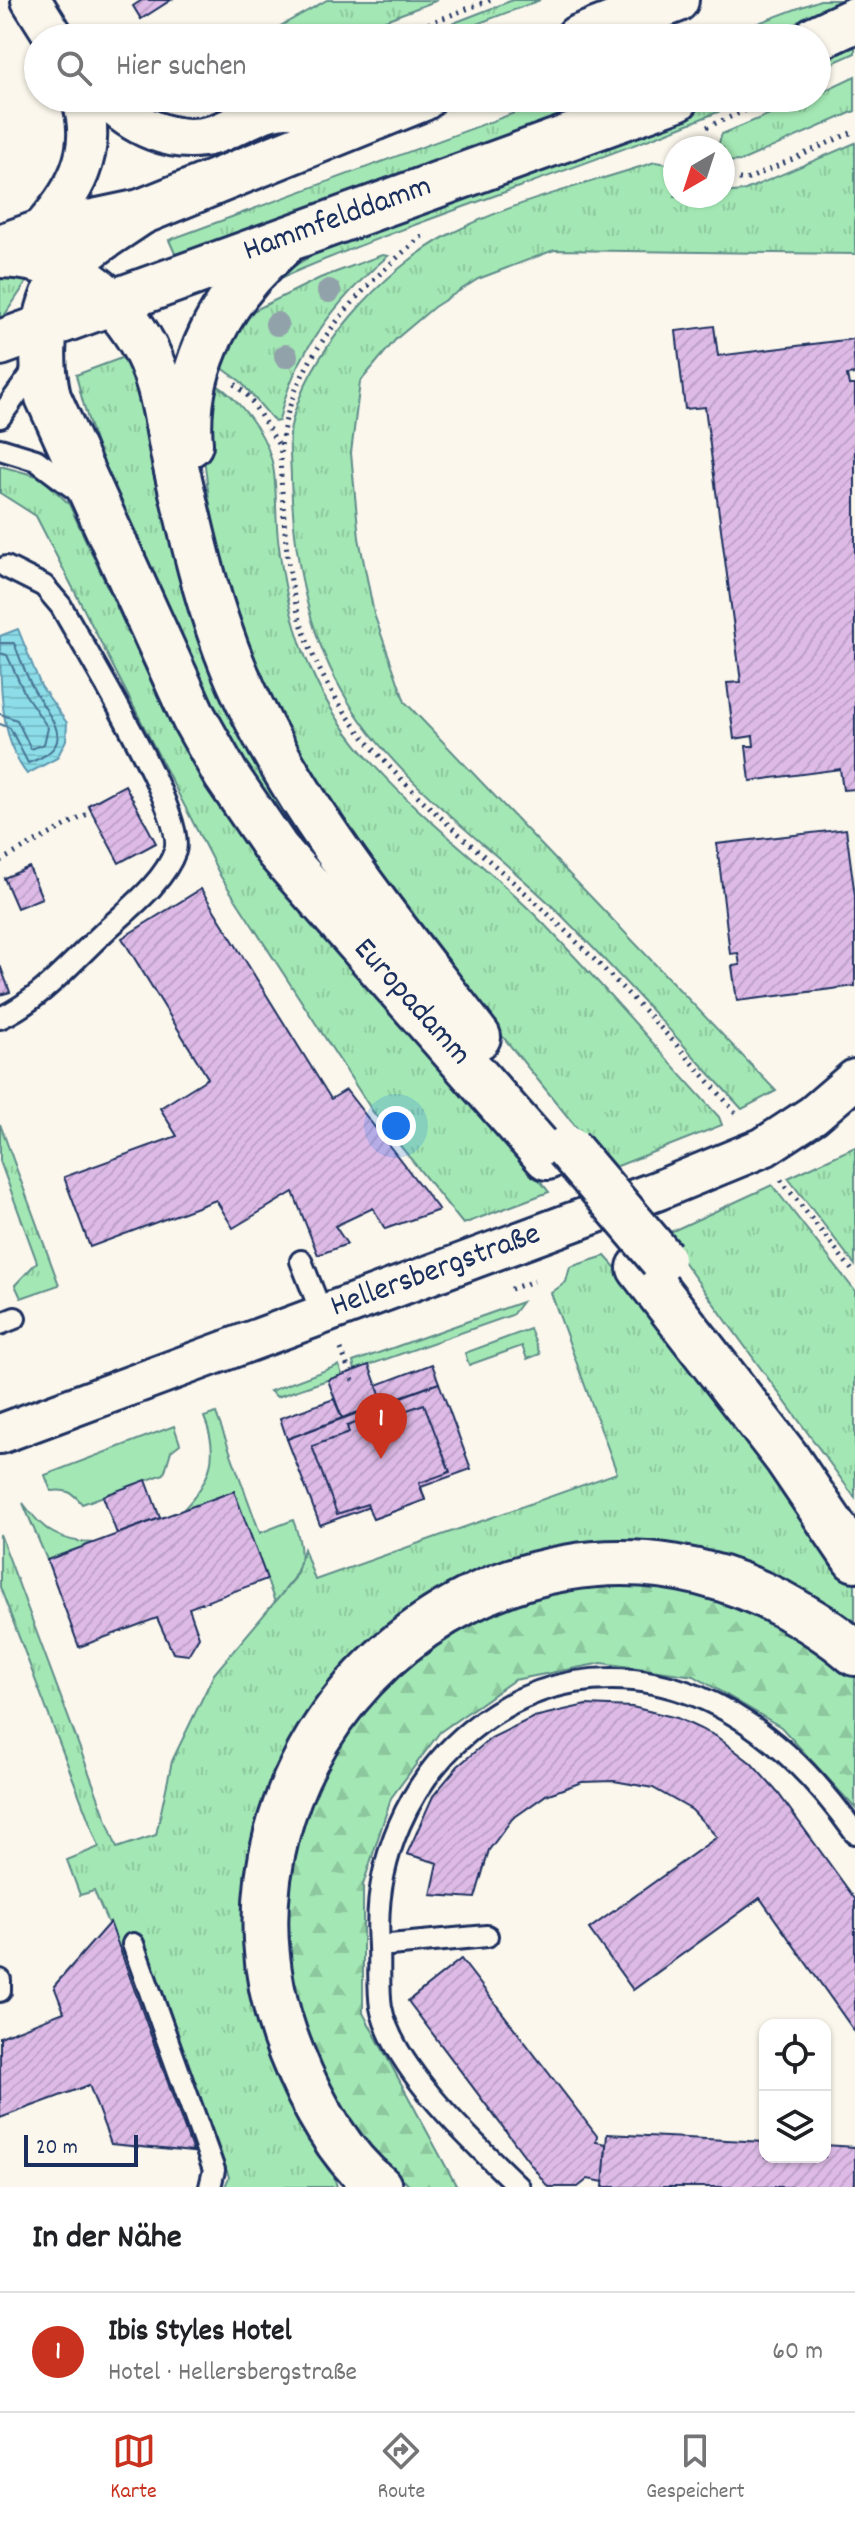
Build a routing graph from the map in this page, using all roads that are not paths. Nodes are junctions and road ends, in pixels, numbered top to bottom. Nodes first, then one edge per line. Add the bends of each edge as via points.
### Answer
1 (676, 0) edge
2 (34, 1) edge
3 (855, 20) edge
4 (47, 24) edge
5 (614, 24) edge
6 (831, 31) edge
7 (83, 112) edge
8 (124, 112) edge
9 (268, 112) edge
10 (303, 112) edge
11 (387, 112) edge
12 (684, 116) edge
13 (338, 131) junction
14 (141, 212) junction
15 (292, 237) junction
16 (12, 246) edge
17 (67, 270) junction
18 (112, 300) junction
19 (44, 327) junction
20 (0, 343) edge
21 (26, 377) edge
22 (0, 417) edge
23 (0, 449) edge
24 (98, 508) junction
25 (199, 550) junction
26 (6, 567) dead end
27 (0, 1018) edge
28 (855, 1079) edge
29 (557, 1152) junction
30 (301, 1261) dead end
31 (651, 1264) junction
32 (322, 1314) junction
33 (0, 1434) edge
34 (855, 1523) edge
35 (855, 1559) edge
36 (855, 1653) edge
37 (855, 1833) edge
38 (487, 1936) dead end
39 (133, 1944) dead end
40 (379, 1946) junction
41 (0, 1980) edge
42 (0, 1991) edge
43 (353, 2172) edge
44 (210, 2187) edge
45 (379, 2187) edge
46 (519, 2187) edge

1 - 5 main road
2 - 4 street
3 - 6 main road
7 - 16 street via 88,138 84,162 67,200
8 - 9 street via 140,125 171,136 212,135
10 - 13 street
11 - 13 main road
12 - 15 main road, Hammfelddamm
13 - 14 main road
14 - 16 main road
14 - 17 main road, Europadamm
15 - 18 main road, Hammfelddamm
15 - 25 main road, Europadamm via 244,279 199,362 188,418
16 - 17 main road, Europadamm via 16,255
17 - 18 main road, Europadamm
17 - 19 main road, Europadamm
18 - 19 main road, Hammfelddamm
18 - 25 main road, Europadamm via 157,372
19 - 20 main road, Hammfelddamm
19 - 21 main road, Europadamm via 42,360
21 - 22 lane
21 - 24 main road, Europadamm
23 - 24 lane via 36,460
24 - 29 main road, Europadamm via 194,718 277,850
25 - 29 main road, Europadamm via 220,634 268,743
26 - 27 lane via 44,586 61,606 154,777 175,825 175,850 140,897 40,992
28 - 32 street, Hellersbergstraße via 764,1147
29 - 31 main road, Europadamm
30 - 32 lane
31 - 34 main road, Europadamm via 797,1437
31 - 35 main road, Europadamm
32 - 33 street, Hellersbergstraße
36 - 43 main road via 837,1637 746,1586 682,1568 618,1562 560,1569 495,1587 434,1618 386,1653 345,1697 313,1746 290,1794 266,1888 271,1981 282,2028 300,2074
37 - 40 lane via 777,1743 695,1695 652,1684 607,1681 524,1695 489,1713 456,1742 407,1805 382,1875
38 - 40 lane
39 - 44 lane via 214,2170
40 - 46 lane via 381,2007 388,2031 427,2091
41 - 42 lane
43 - 45 main road

